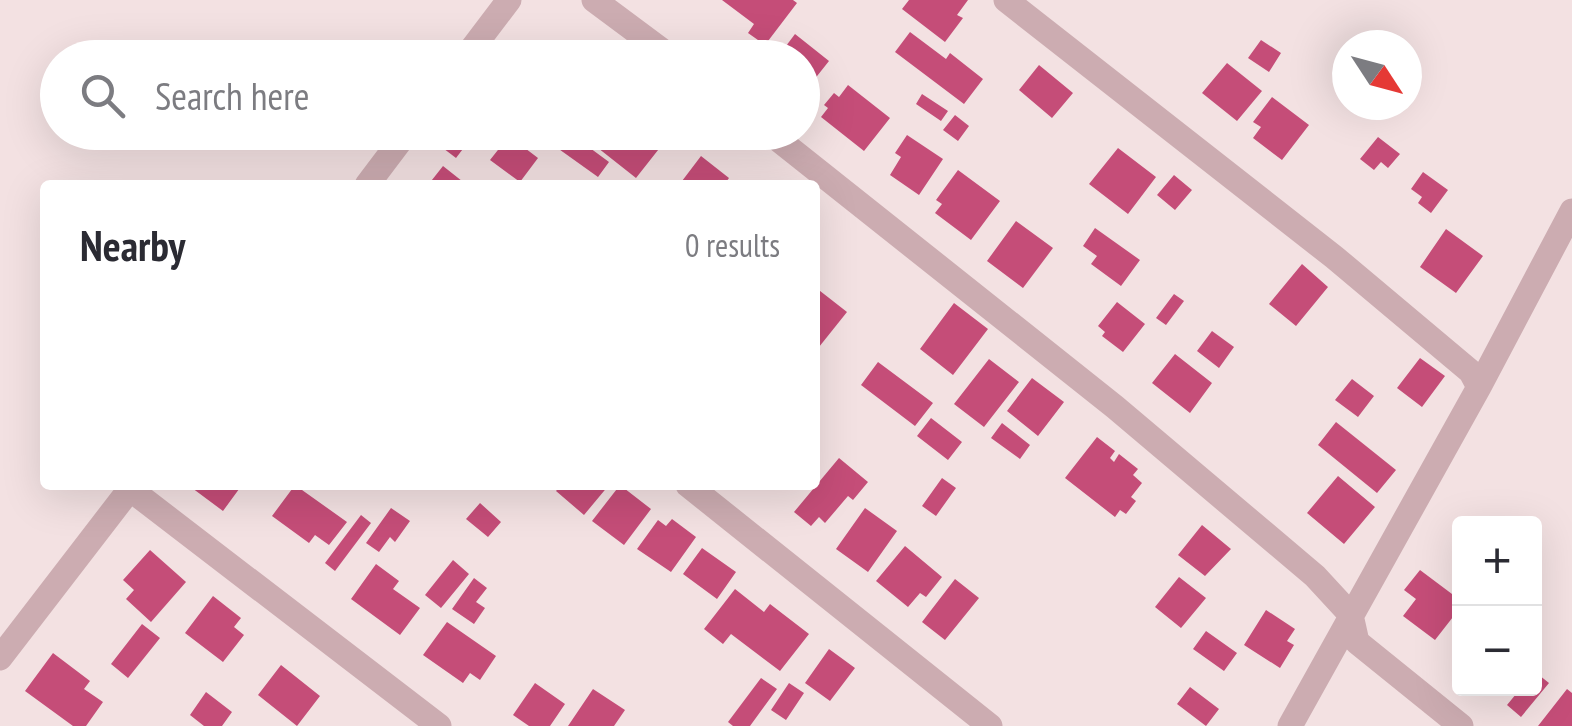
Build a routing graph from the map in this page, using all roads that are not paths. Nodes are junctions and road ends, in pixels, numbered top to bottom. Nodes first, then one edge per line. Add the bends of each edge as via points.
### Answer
1 (509, 0) edge
2 (594, 0) edge
3 (1006, 0) edge
4 (478, 40) edge
5 (648, 40) edge
6 (393, 150) edge
7 (793, 150) edge
8 (371, 180) edge
9 (1572, 212) edge
10 (1479, 387) junction
11 (130, 490) edge
12 (136, 490) edge
13 (694, 490) edge
14 (1351, 615) junction
15 (0, 658) edge
16 (439, 726) edge
17 (990, 726) edge
18 (1290, 726) edge
19 (1461, 726) edge

1 - 4 street
2 - 5 street
3 - 10 street via 1334,256 1471,372
6 - 8 street
7 - 14 street via 1115,407 1315,576
9 - 10 street
10 - 14 street
11 - 15 street
12 - 16 street
13 - 17 street
14 - 18 street
14 - 19 street via 1357,642

